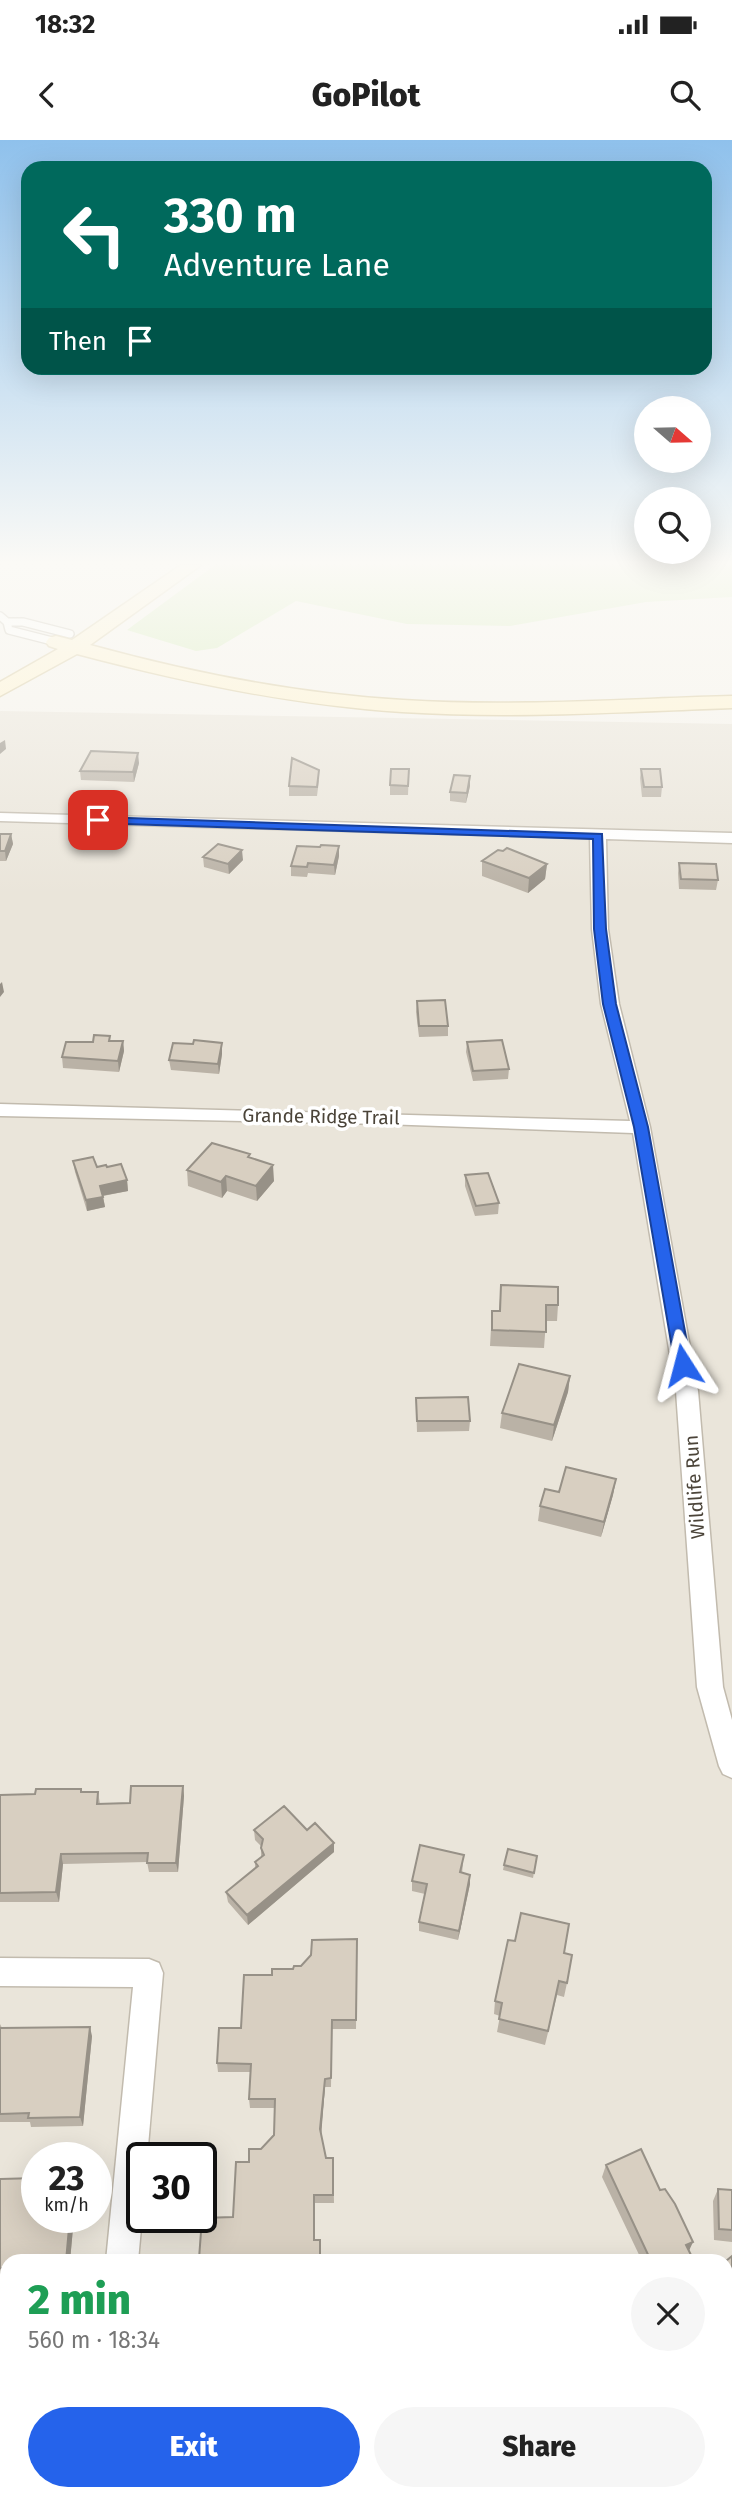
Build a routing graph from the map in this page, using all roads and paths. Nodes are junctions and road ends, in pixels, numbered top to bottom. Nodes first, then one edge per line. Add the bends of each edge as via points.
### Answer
1 (22, 675) edge
2 (204, 675) edge
3 (268, 675) edge
4 (732, 689) edge
5 (0, 690) edge
6 (732, 702) edge
7 (0, 817) edge
8 (598, 836) junction
9 (732, 838) edge
10 (0, 1110) edge
11 (641, 1127) junction
12 (732, 1766) edge
13 (0, 1972) edge
14 (123, 2254) edge

1 - 5 street
2 - 6 street via 307,695 400,706 524,709
3 - 4 street via 363,689 495,696
7 - 8 street
8 - 9 street
8 - 11 street, Wildlife Run via 600,929 610,1004
10 - 11 street, Grande Ridge Trail
11 - 12 street, Wildlife Run via 687,1391 710,1687
13 - 14 street via 149,1972

